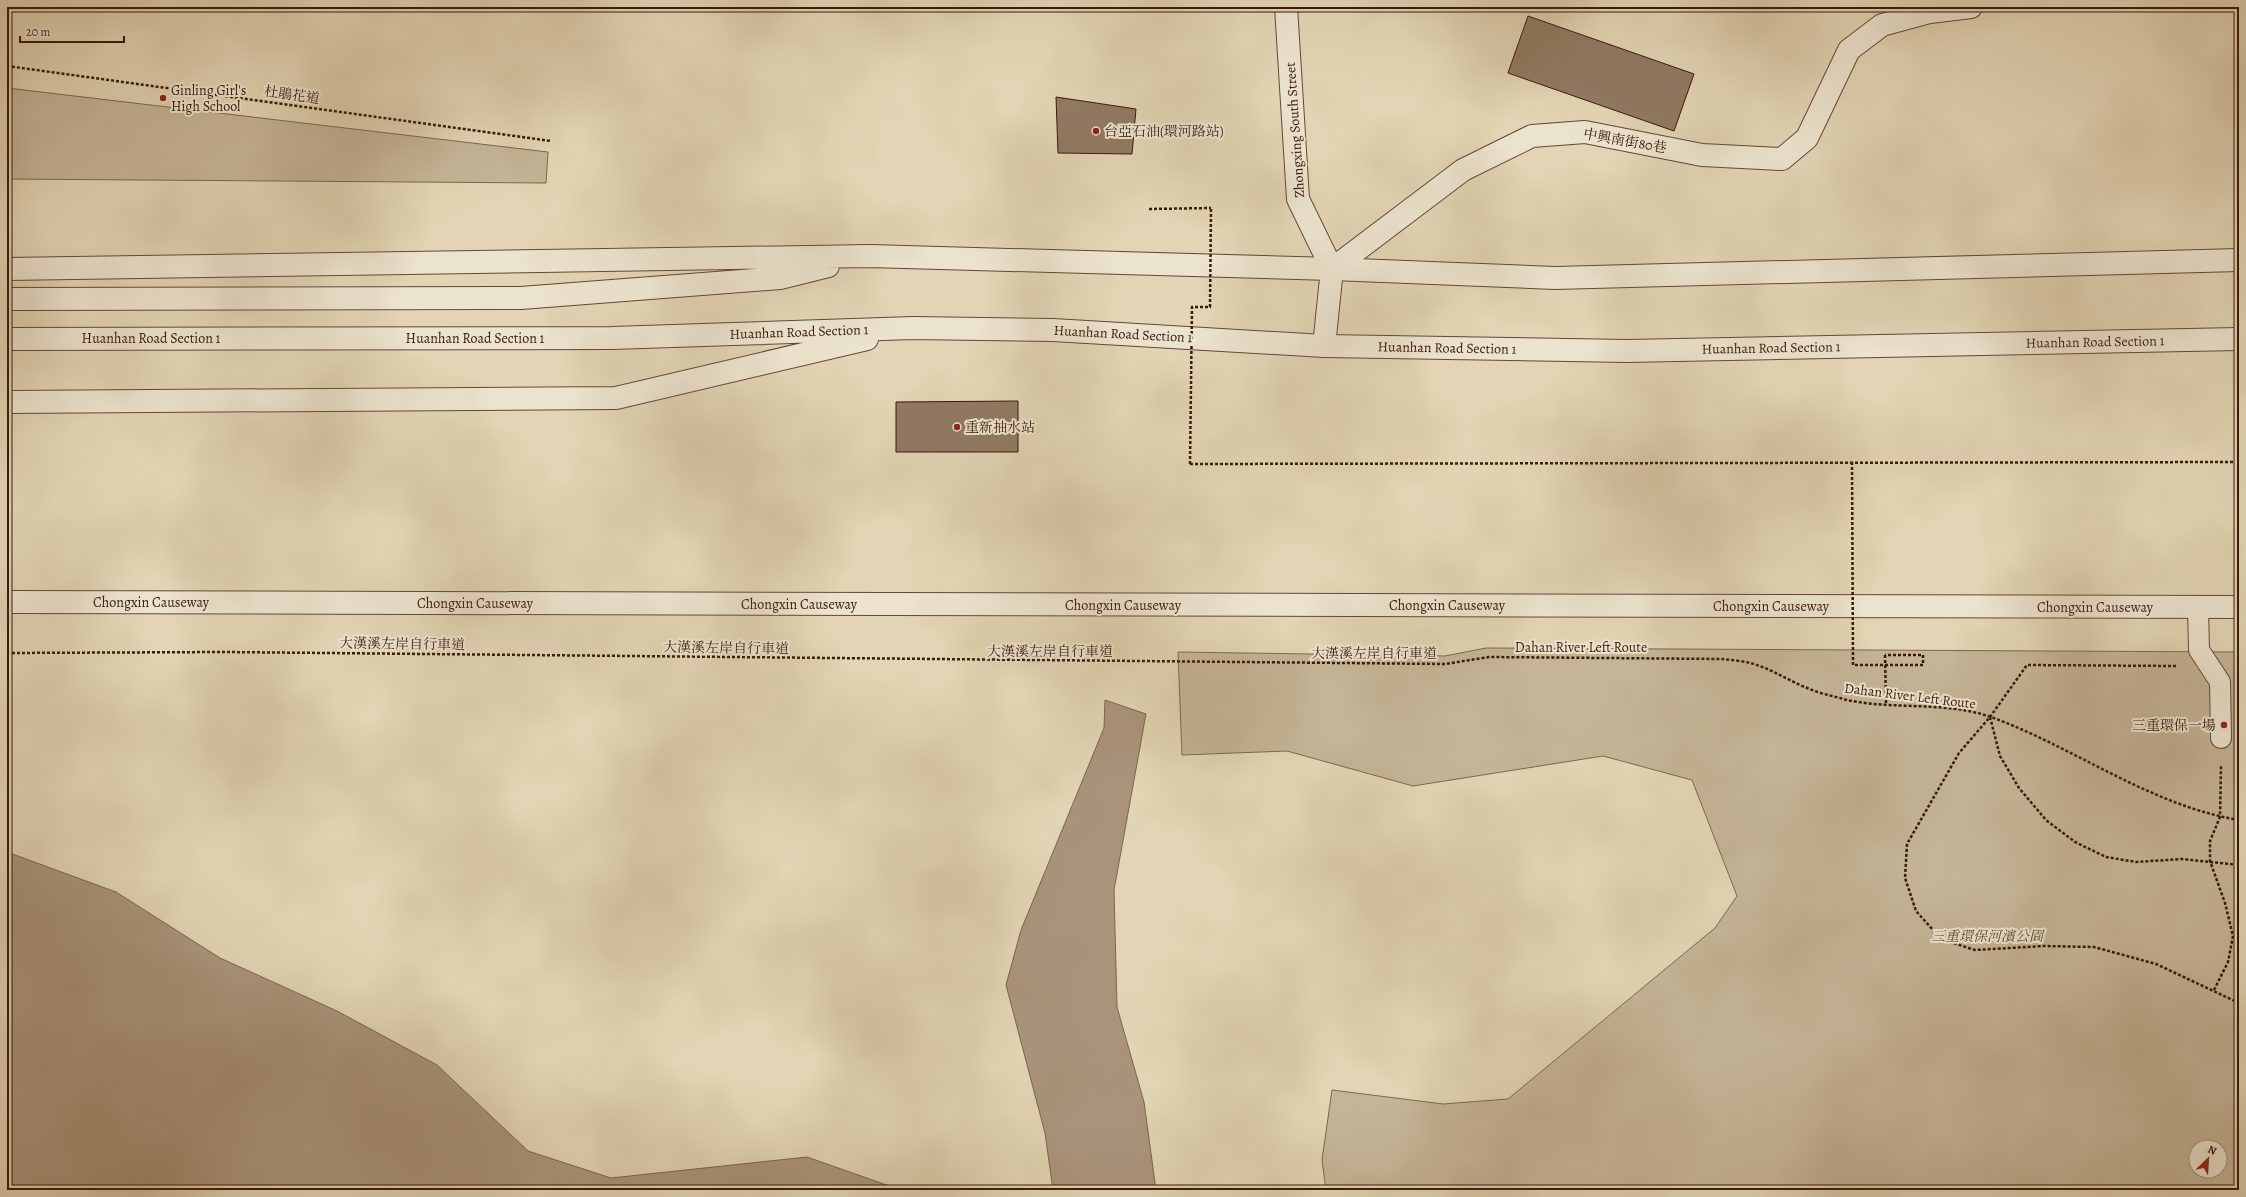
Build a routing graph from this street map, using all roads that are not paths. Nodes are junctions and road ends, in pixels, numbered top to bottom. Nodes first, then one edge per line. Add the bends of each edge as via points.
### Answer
1 (1286, 7) edge
2 (1971, 7) edge
3 (870, 256) junction
4 (2239, 260) edge
5 (7, 265) edge
6 (7, 269) edge
7 (48, 269) junction
8 (1332, 269) junction
9 (7, 299) edge
10 (913, 328) junction
11 (7, 339) edge
12 (2239, 339) edge
13 (1324, 346) junction
14 (7, 402) edge
15 (7, 602) edge
16 (2198, 607) junction
17 (2239, 607) edge
18 (2221, 738) road end

1 - 8 street, Zhongxing South Street via 1298,199
2 - 8 street, 中興南街80巷 via 1930,12 1882,25 1850,50 1807,138 1782,159 1702,155 1585,132 1532,136 1463,170
3 - 7 street
3 - 8 street
3 - 9 street via 780,278 521,298
4 - 8 street via 1554,278
5 - 7 street
6 - 7 street
8 - 13 street
10 - 11 street, Huanhan Road Section 1 via 612,338
10 - 13 street, Huanhan Road Section 1 via 1053,330
10 - 14 street via 616,398
12 - 13 street, Huanhan Road Section 1 via 1627,351
15 - 16 street, Chongxin Causeway
16 - 17 street, Chongxin Causeway
16 - 18 lane via 2199,650 2220,682

